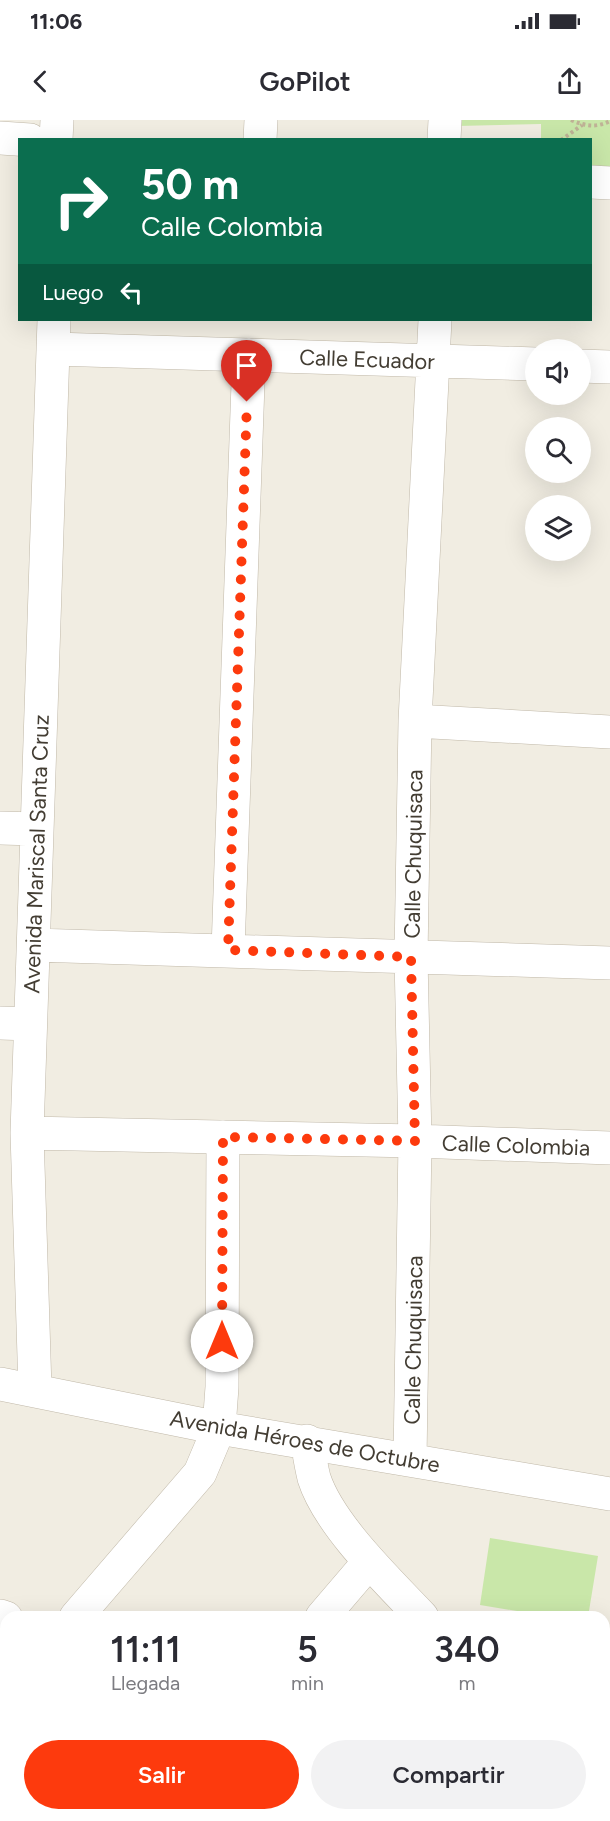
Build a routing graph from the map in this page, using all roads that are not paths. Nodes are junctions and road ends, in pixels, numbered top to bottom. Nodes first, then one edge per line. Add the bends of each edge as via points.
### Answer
1 (57, 120) edge
2 (261, 120) edge
3 (445, 120) edge
4 (0, 138) edge
5 (56, 138) edge
6 (260, 138) edge
7 (444, 138) edge
8 (18, 139) edge
9 (592, 182) edge
10 (610, 183) edge
11 (435, 321) edge
12 (54, 334) edge
13 (249, 355) junction
14 (433, 361) junction
15 (525, 364) edge
16 (591, 366) edge
17 (610, 367) edge
18 (415, 721) junction
19 (610, 732) edge
20 (0, 828) edge
21 (36, 829) junction
22 (34, 945) junction
23 (228, 950) junction
24 (411, 957) junction
25 (610, 963) edge
26 (15, 1024) edge
27 (27, 1133) junction
28 (223, 1137) junction
29 (415, 1141) junction
30 (610, 1149) edge
31 (0, 1384) edge
32 (35, 1389) junction
33 (219, 1428) junction
34 (307, 1441) junction
35 (410, 1460) junction
36 (610, 1494) edge
37 (369, 1562) junction
38 (81, 1611) edge
39 (327, 1611) edge
40 (416, 1611) edge

1 - 5 street
2 - 6 street
3 - 7 street
4 - 8 street
9 - 10 street
11 - 14 street, Calle Chuquisaca
12 - 13 street, Calle Ecuador
12 - 21 street, Avenida Mariscal Santa Cruz
13 - 14 street, Calle Ecuador
13 - 23 street
14 - 15 street, Calle Ecuador
14 - 18 street, Calle Chuquisaca
16 - 17 street
18 - 19 street
18 - 24 street, Calle Chuquisaca
20 - 21 street
21 - 22 street, Avenida Mariscal Santa Cruz
22 - 23 street
22 - 26 street, Avenida Mariscal Santa Cruz
23 - 24 street
24 - 25 street
24 - 29 street, Calle Chuquisaca
26 - 27 street, Avenida Mariscal Santa Cruz
27 - 28 street, Calle Colombia
27 - 32 street, Avenida Mariscal Santa Cruz
28 - 29 street, Calle Colombia
28 - 33 street
29 - 30 street, Calle Colombia
29 - 35 street, Calle Chuquisaca
31 - 32 street, Avenida Héroes de Octubre
32 - 33 street, Avenida Héroes de Octubre
33 - 34 street, Avenida Héroes de Octubre
33 - 38 street via 200,1473
34 - 35 street, Avenida Héroes de Octubre
34 - 37 street via 315,1479 334,1514
35 - 36 street, Avenida Héroes de Octubre
37 - 39 street
37 - 40 street

